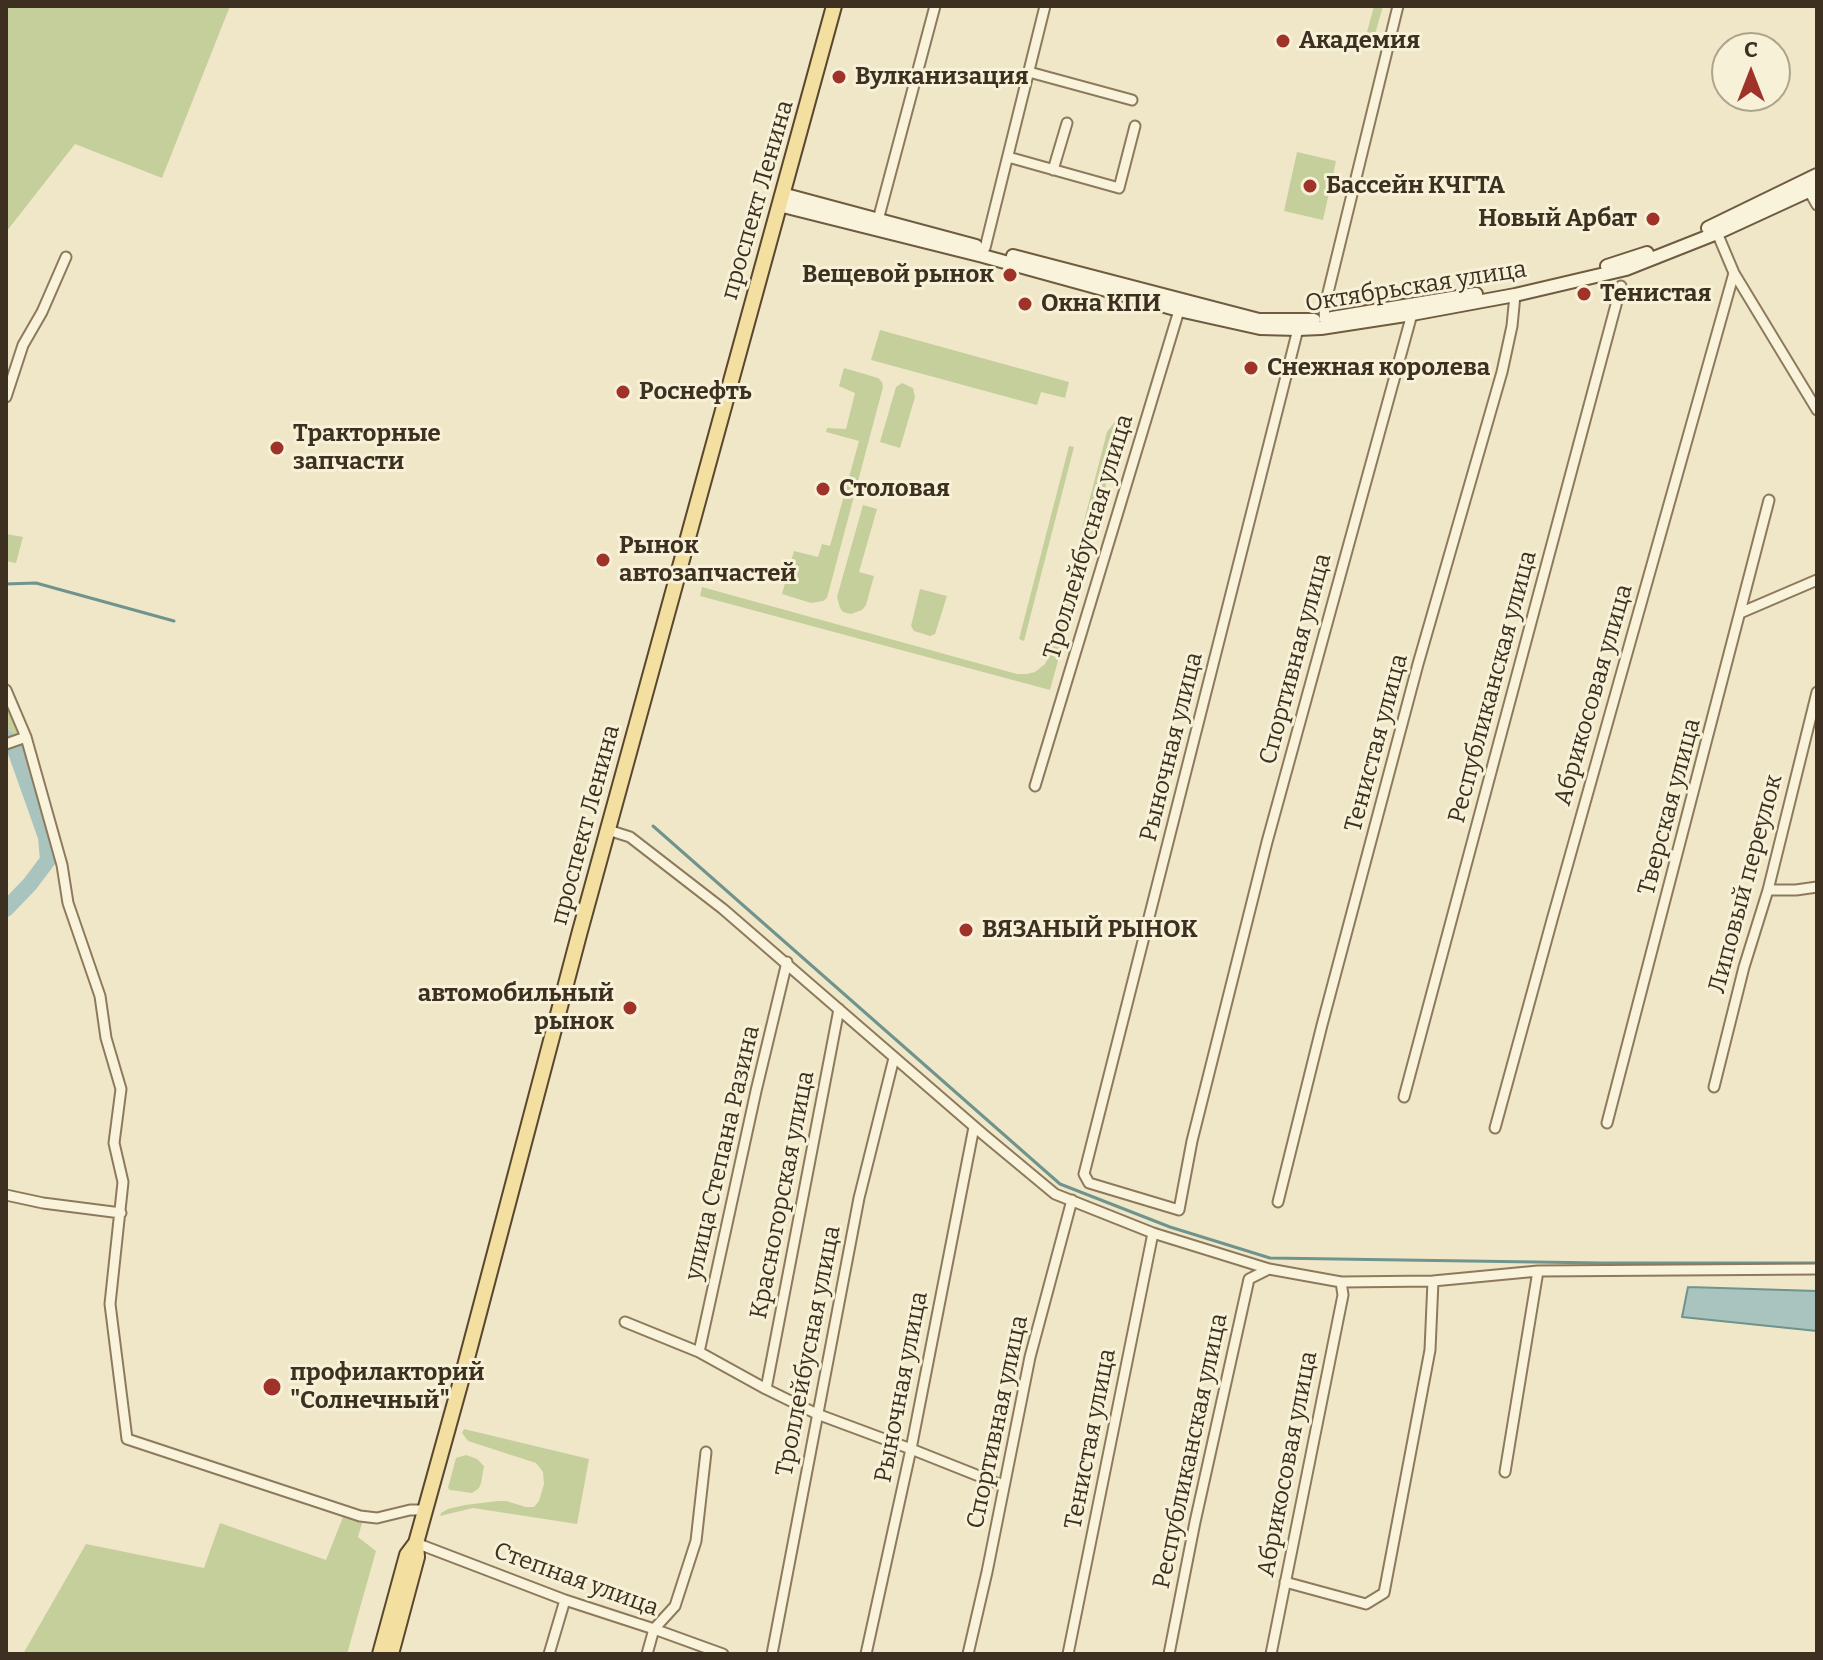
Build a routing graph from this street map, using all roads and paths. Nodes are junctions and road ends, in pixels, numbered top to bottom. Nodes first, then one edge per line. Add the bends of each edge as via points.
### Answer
1 (834, 6) edge
2 (935, 6) edge
3 (1045, 6) edge
4 (1398, 6) edge
5 (1029, 72) junction
6 (1132, 100) dead end
7 (1067, 123) dead end
8 (1135, 126) dead end
9 (1008, 157) junction
10 (1053, 170) junction
11 (1817, 175) edge
12 (1813, 189) edge
13 (780, 200) junction
14 (1817, 205) edge
15 (877, 225) junction
16 (1716, 229) junction
17 (985, 248) junction
18 (66, 257) dead end
19 (1734, 273) junction
20 (1621, 286) dead end
21 (1515, 295) junction
22 (1180, 305) junction
23 (1412, 314) junction
24 (1324, 319) junction
25 (1298, 329) junction
26 (6, 397) edge
27 (1817, 410) edge
28 (1769, 500) dead end
29 (1815, 585) edge
30 (1740, 613) junction
31 (6, 690) edge
32 (1817, 692) edge
33 (22, 738) junction
34 (6, 744) edge
35 (1035, 786) dead end
36 (608, 830) junction
37 (1817, 887) edge
38 (1768, 890) junction
39 (787, 962) junction
40 (839, 1009) junction
41 (894, 1058) junction
42 (1714, 1087) dead end
43 (1404, 1097) dead end
44 (1607, 1123) dead end
45 (974, 1127) junction
46 (1495, 1128) dead end
47 (1084, 1174) joint
48 (6, 1195) edge
49 (1072, 1200) junction
50 (1278, 1202) dead end
51 (121, 1213) junction
52 (1153, 1233) junction
53 (1269, 1269) junction
54 (1817, 1269) edge
55 (1538, 1271) junction
56 (1433, 1281) junction
57 (1341, 1282) junction
58 (625, 1322) dead end
59 (699, 1352) junction
60 (766, 1389) junction
61 (817, 1414) junction
62 (911, 1449) junction
63 (706, 1452) dead end
64 (1505, 1472) dead end
65 (1004, 1486) junction
66 (424, 1510) junction
67 (416, 1543) junction
68 (1285, 1582) junction
69 (565, 1600) junction
70 (654, 1629) junction
71 (380, 1654) edge
72 (391, 1654) edge
73 (549, 1654) edge
74 (647, 1654) edge
75 (723, 1654) edge
76 (772, 1654) edge
77 (866, 1654) edge
78 (968, 1654) edge
79 (1068, 1654) edge
80 (1169, 1654) edge
81 (1271, 1654) edge

1 - 13 main road, проспект Ленина
2 - 15 street
3 - 5 street
4 - 24 street
5 - 6 street
5 - 9 street
7 - 10 street
8 - 10 street via 1119,188
9 - 10 street
9 - 17 street
11 - 16 main road, Октябрьская улица
12 - 14 street
12 - 16 main road, Октябрьская улица
13 - 15 main road, Октябрьская улица
13 - 15 main road, Октябрьская улица via 860,225
13 - 36 main road, проспект Ленина
15 - 17 main road, Октябрьская улица
15 - 22 main road, Октябрьская улица
16 - 19 street
16 - 21 main road, Октябрьская улица via 1626,269
16 - 24 main road, Октябрьская улица via 1588,271
17 - 22 main road, Октябрьская улица
18 - 26 street via 23,345
19 - 27 street
19 - 46 street, Абрикосовая улица
20 - 43 street, Республиканская улица
21 - 23 main road, Октябрьская улица
21 - 50 street, Тенистая улица via 1502,372 1418,664
22 - 24 main road, Октябрьская улица via 1259,320
22 - 25 main road, Октябрьская улица via 1260,328
22 - 35 street, Троллейбусная улица
23 - 25 main road, Октябрьская улица
23 - 47 street, Спортивная улица via 1222,1015 1179,1210 1089,1183
25 - 47 street, Рыночная улица
28 - 30 street, Тверская улица
29 - 30 street
30 - 44 street, Тверская улица
31 - 33 street
32 - 38 street, Липовый переулок
33 - 34 street
33 - 51 street via 100,996 121,1089 114,1143 123,1182
36 - 39 street via 630,837
36 - 66 main road, проспект Ленина
37 - 38 street
38 - 42 street, Липовый переулок
39 - 40 street
39 - 59 street, улица Степана Разина
40 - 41 street
40 - 60 street, Красногорская улица
41 - 45 street
41 - 61 street, Троллейбусная улица via 859,1198
45 - 49 street via 1055,1194
45 - 62 street, Рыночная улица
48 - 51 street
49 - 52 street
49 - 65 street, Спортивная улица via 1030,1357
51 - 66 street via 110,1304 127,1439 360,1516
52 - 53 street
52 - 79 street, Тенистая улица
53 - 57 street
53 - 80 street, Республиканская улица via 1249,1279
54 - 55 street
55 - 56 street
55 - 64 street
56 - 57 street
56 - 68 street via 1430,1350 1384,1593 1366,1604
57 - 68 street, Абрикосовая улица via 1343,1295
58 - 59 street
59 - 60 street
60 - 61 street
61 - 62 street
61 - 76 street, Троллейбусная улица
62 - 65 street
62 - 77 street, Рыночная улица
63 - 70 street via 696,1541 675,1606
65 - 78 street, Спортивная улица
66 - 67 main road, проспект Ленина
67 - 69 street, Степная улица
67 - 71 main road, проспект Ленина via 407,1555
67 - 72 main road via 417,1557
68 - 81 street, Абрикосовая улица
69 - 70 street, Степная улица
69 - 73 street
70 - 74 street
70 - 75 street, Степная улица

